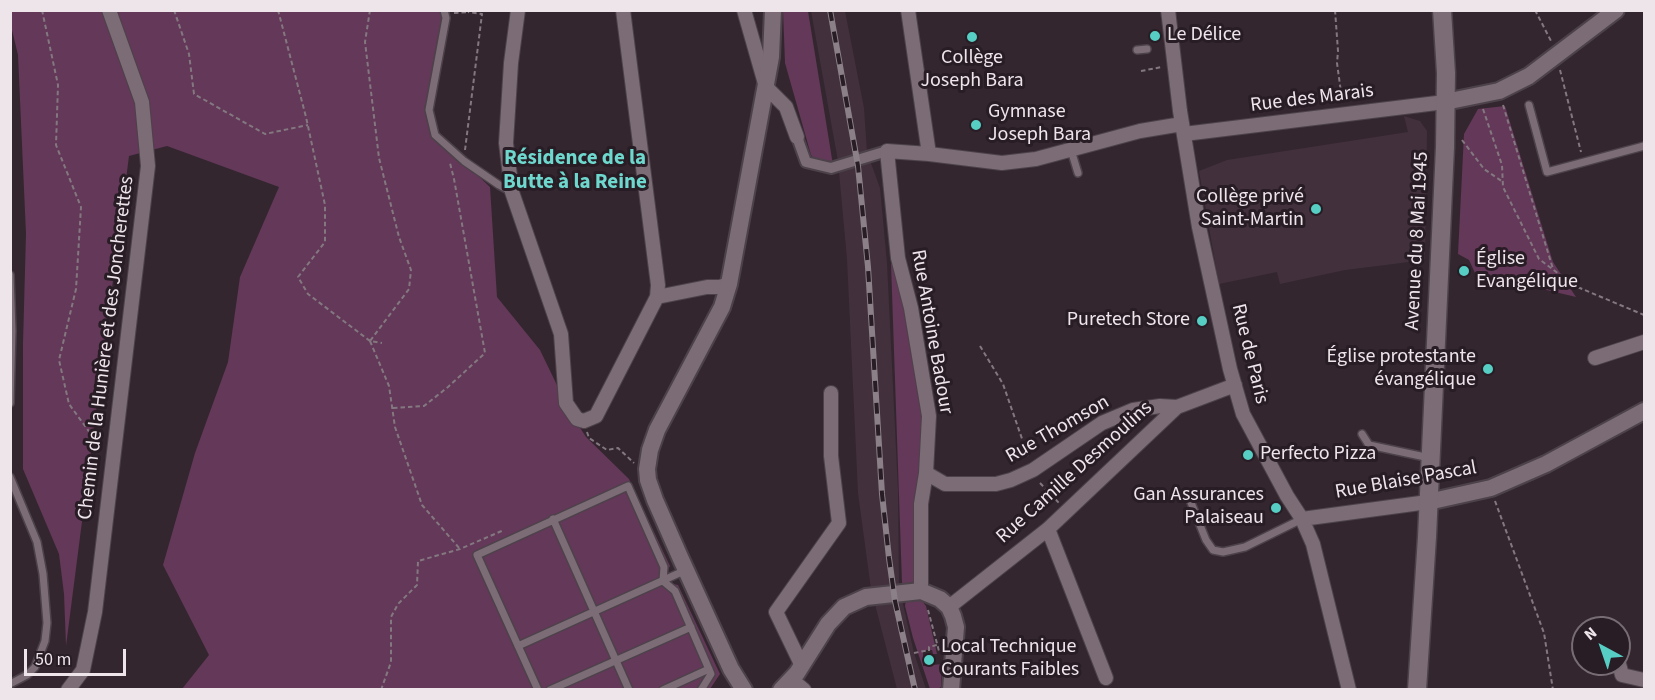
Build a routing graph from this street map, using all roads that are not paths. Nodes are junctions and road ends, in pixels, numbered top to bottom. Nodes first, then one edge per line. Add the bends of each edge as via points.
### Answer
1 (109, 10) edge
2 (518, 10) edge
3 (623, 10) edge
4 (744, 10) edge
5 (773, 10) edge
6 (908, 10) edge
7 (1168, 10) edge
8 (1442, 10) edge
9 (1616, 10) edge
10 (445, 12) edge
11 (1147, 49) dead end
12 (1137, 50) dead end
13 (766, 87) junction
14 (1445, 102) junction
15 (1529, 105) dead end
16 (1183, 129) junction
17 (797, 137) joint
18 (1644, 146) edge
19 (1071, 150) junction
20 (887, 152) junction
21 (929, 154) junction
22 (1078, 173) dead end
23 (512, 192) junction
24 (10, 275) edge
25 (729, 284) junction
26 (657, 297) junction
27 (1644, 342) edge
28 (1595, 358) dead end
29 (1235, 385) junction
30 (831, 393) dead end
31 (10, 403) edge
32 (1177, 407) junction
33 (1644, 411) edge
34 (1362, 434) dead end
35 (1430, 458) junction
36 (926, 473) junction
37 (10, 477) edge
38 (1188, 495) dead end
39 (1428, 502) junction
40 (553, 519) junction
41 (1302, 519) junction
42 (1047, 528) junction
43 (686, 570) junction
44 (663, 581) junction
45 (925, 593) junction
46 (949, 607) junction
47 (595, 612) junction
48 (691, 627) junction
49 (518, 646) junction
50 (616, 660) junction
51 (802, 666) junction
52 (709, 669) junction
53 (1626, 676) edge
54 (1106, 678) dead end
55 (1644, 680) edge
56 (10, 684) edge
57 (792, 686) edge
58 (743, 689) edge
59 (68, 690) edge
60 (538, 690) edge
61 (550, 690) edge
62 (629, 690) edge
63 (663, 690) edge
64 (701, 690) edge
65 (951, 690) edge
66 (1349, 690) edge
67 (1417, 690) edge

1 - 59 street, Chemin de la Hunière et des Joncherettes via 142,102 148,166 95,612 83,670
2 - 23 street via 506,143
3 - 26 street
4 - 13 street
5 - 13 street via 774,36
6 - 21 street
7 - 16 street, Rue de Paris via 1166,45
8 - 14 main road, Avenue du 8 Mai 1945
9 - 14 street via 1529,76 1498,91
10 - 23 lane via 429,110 435,135 464,161
11 - 12 lane
13 - 17 street via 786,107
13 - 25 street
14 - 16 street, Rue des Marais
14 - 35 main road, Avenue du 8 Mai 1945
15 - 18 lane via 1547,172
16 - 19 street, Rue des Marais via 1140,131
16 - 29 street, Rue de Paris via 1199,227
17 - 20 street via 806,162 831,168
19 - 21 street, Rue des Marais via 1002,163
19 - 22 lane
20 - 21 street, Rue des Marais
20 - 36 street, Rue Antoine Badour via 898,258 911,308 929,416
23 - 26 street via 561,334 566,403 576,419 584,421 596,416
24 - 31 lane
25 - 26 street
25 - 43 street via 722,307 650,450 648,480
27 - 28 street
29 - 32 street, Rue Camille Desmoulins
29 - 41 street, Rue de Paris via 1243,414
30 - 51 street via 831,456 839,523 776,612
32 - 36 street, Rue Thomson via 1133,410 1102,423 1032,471 1011,480 945,484
32 - 42 street, Rue Camille Desmoulins
33 - 39 street, Rue Blaise Pascal via 1546,464 1491,488
34 - 35 lane via 1369,446
35 - 39 main road, Avenue du 8 Mai 1945
36 - 45 street, Rue Antoine Badour via 921,504
37 - 56 lane via 37,542 47,623 35,667
38 - 41 lane via 1213,550 1223,552 1245,546
39 - 41 street, Rue Blaise Pascal
39 - 67 main road, Avenue du 8 Mai 1945
40 - 44 lane via 628,486 664,567
40 - 47 lane
40 - 49 lane via 477,555
41 - 66 street, Rue de Paris via 1313,544
42 - 46 street, Rue Camille Desmoulins
42 - 54 street
43 - 44 lane
43 - 58 street
44 - 47 lane
44 - 48 lane via 675,591
45 - 46 street
45 - 51 street via 874,595 851,603 828,624
46 - 65 street via 956,627
47 - 49 lane
47 - 50 lane
48 - 50 lane
48 - 52 lane
49 - 60 lane
50 - 61 lane
50 - 62 lane
51 - 57 street
52 - 63 lane
52 - 64 lane via 711,674
53 - 55 street

